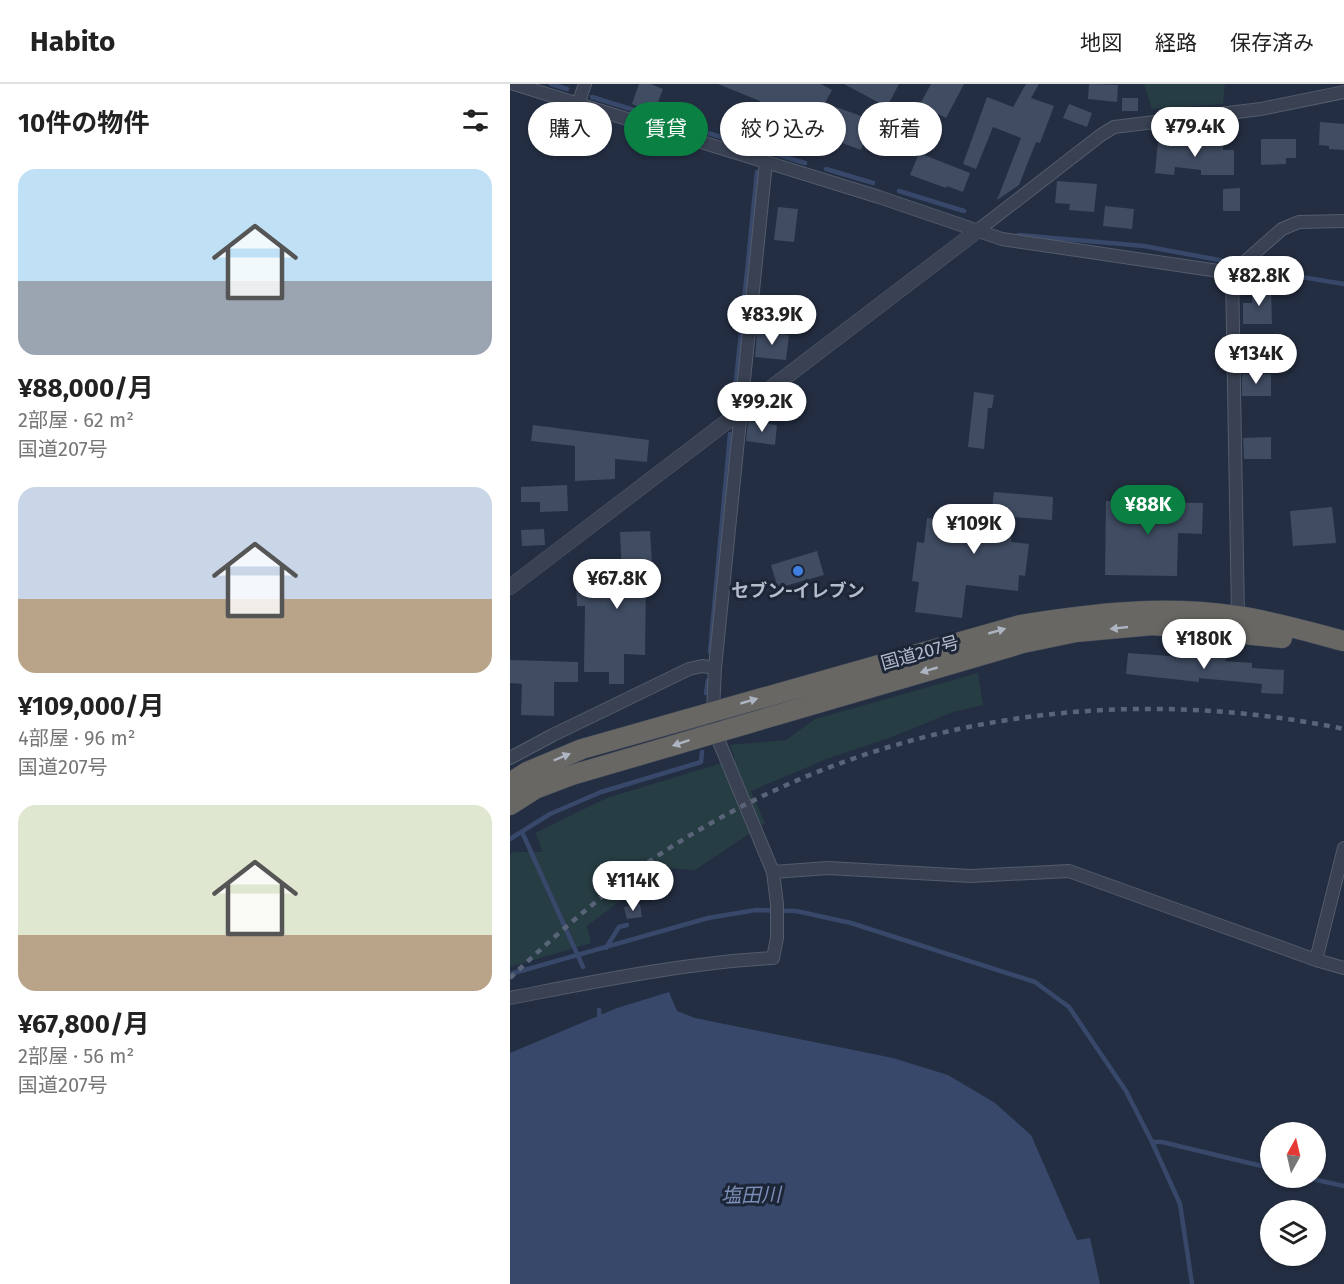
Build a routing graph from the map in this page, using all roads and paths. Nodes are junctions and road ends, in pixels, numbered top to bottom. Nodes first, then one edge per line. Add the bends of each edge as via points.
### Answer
1 (514, 84) edge
2 (585, 84) edge
3 (1344, 92) edge
4 (572, 102) edge
5 (579, 102) edge
6 (612, 114) edge
7 (766, 162) junction
8 (1344, 221) edge
9 (977, 231) junction
10 (1232, 273) junction
11 (740, 412) junction
12 (510, 587) edge
13 (1238, 616) junction
14 (1344, 641) edge
15 (1344, 646) edge
16 (715, 668) junction
17 (713, 711) junction
18 (715, 732) junction
19 (510, 758) edge
20 (510, 783) edge
21 (510, 806) edge
22 (1344, 848) edge
23 (773, 872) junction
24 (1316, 960) junction
25 (1344, 968) edge
26 (510, 998) edge

1 - 4 street
2 - 5 street
3 - 9 street via 1261,109 1114,127
6 - 7 street
7 - 9 street
7 - 11 street
8 - 10 street via 1299,222 1282,229
9 - 10 street via 1002,239
9 - 11 street
10 - 13 street
11 - 12 street
11 - 16 street
13 - 14 highway, 国道207号
17 -> 13 highway, 国道207号 via 1020,625 1119,611 1178,610
15 -> 18 highway, 国道207号 via 1153,625 1076,632 986,653
16 - 17 street
16 - 19 street via 689,669
17 - 18 street
20 -> 17 highway, 国道207号 via 582,749
18 -> 21 highway, 国道207号 via 572,775 536,789
18 - 23 street
22 - 24 street
23 - 24 street via 828,868 971,876 1069,871
23 - 26 street via 777,910 773,958 636,973
24 - 25 street

